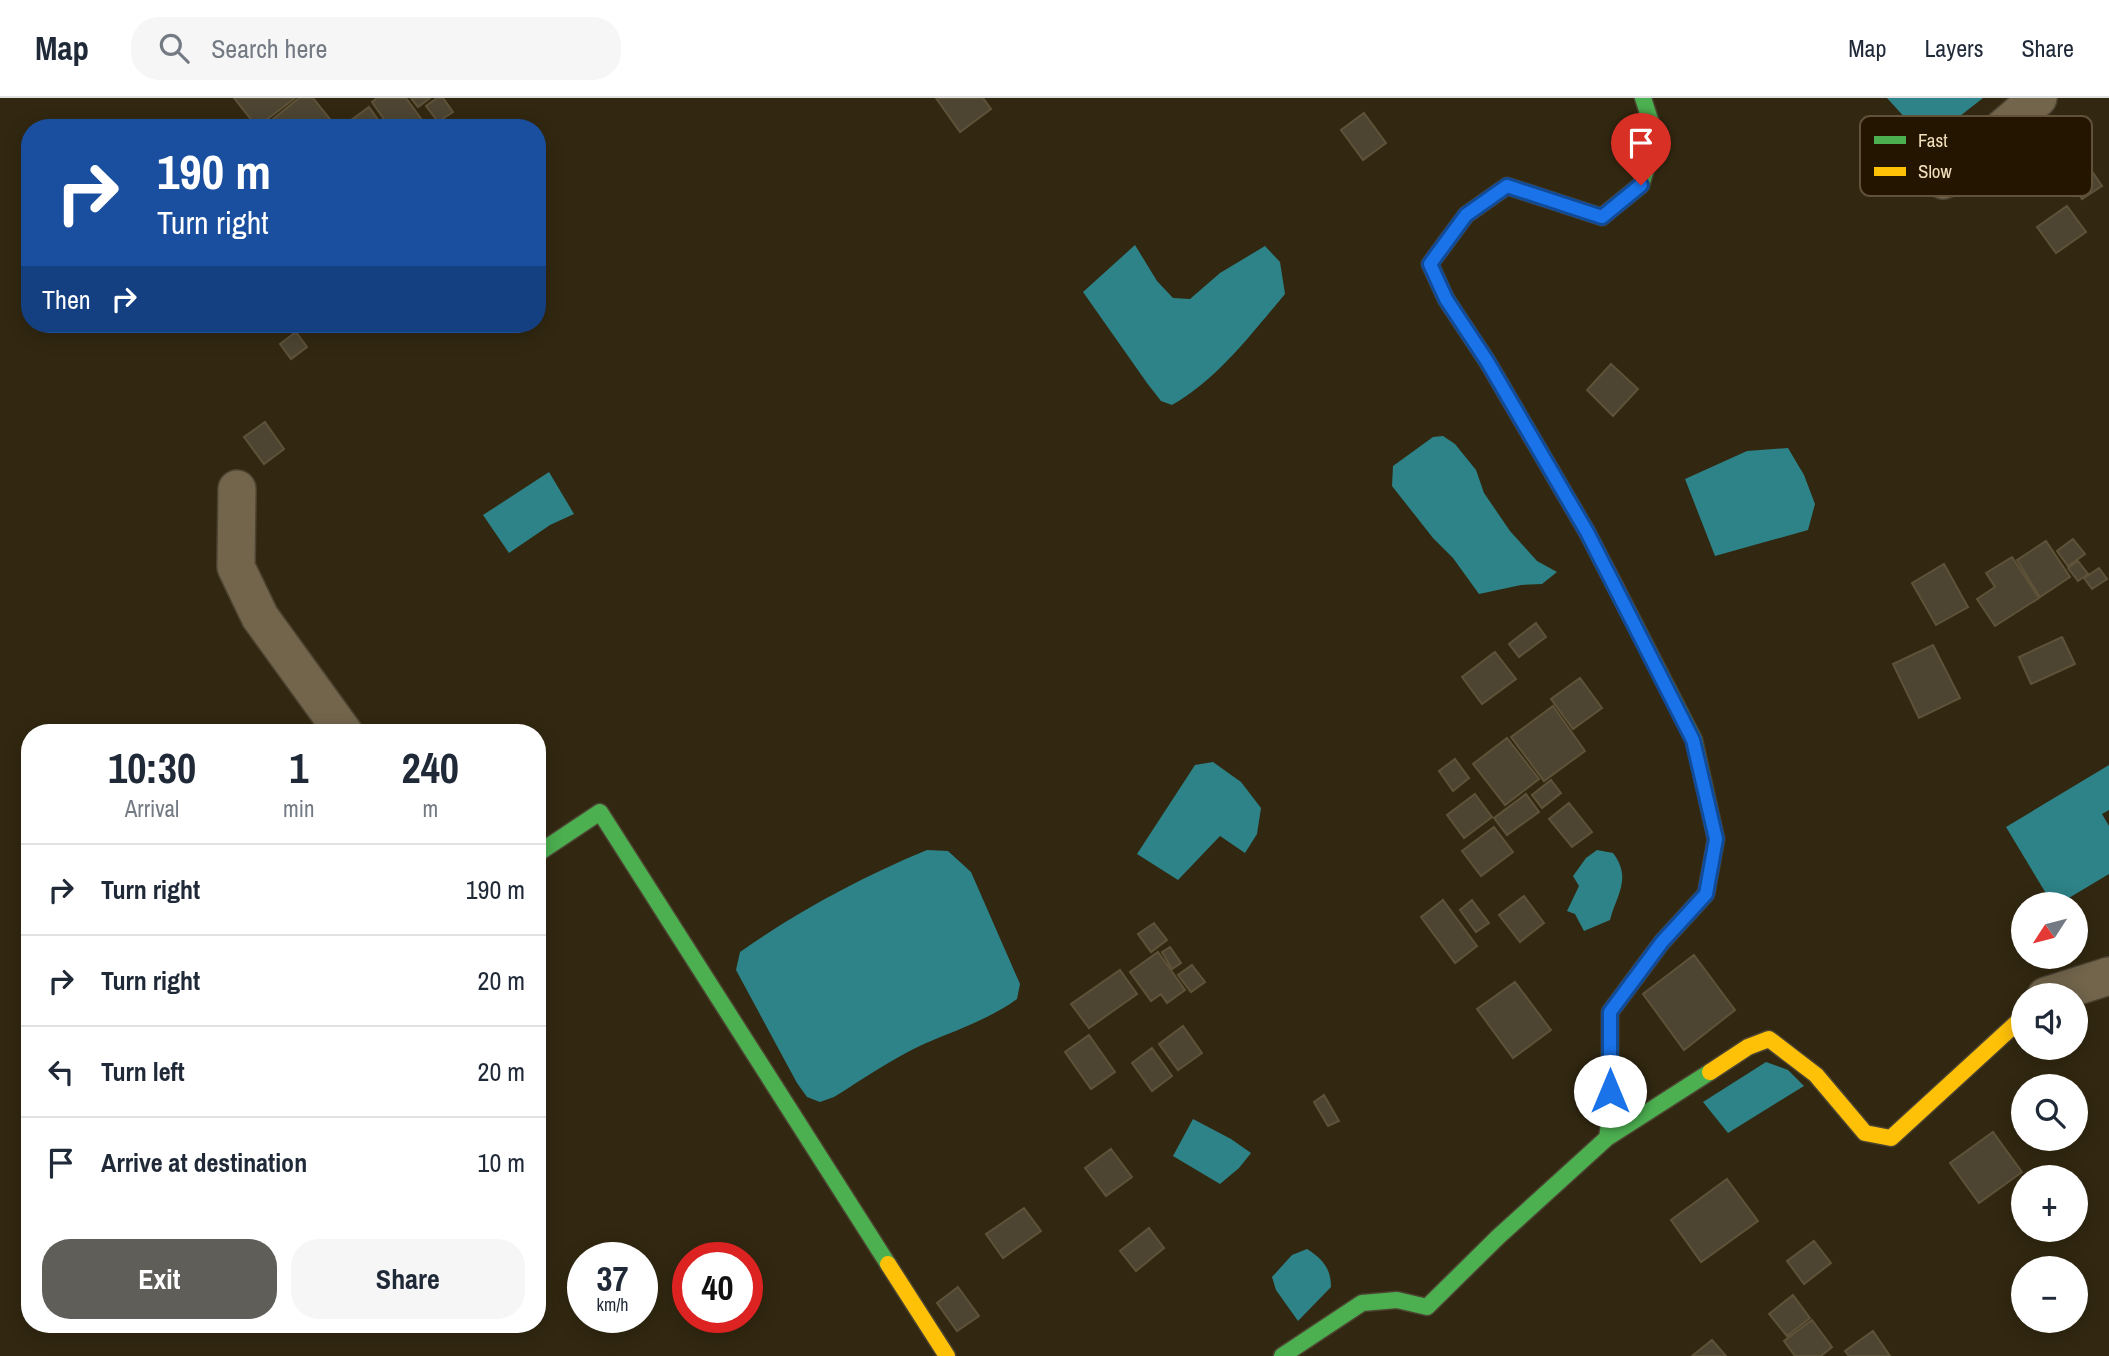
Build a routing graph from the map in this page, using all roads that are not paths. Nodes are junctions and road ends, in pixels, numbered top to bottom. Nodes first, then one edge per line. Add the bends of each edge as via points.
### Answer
1 (1643, 98) edge
2 (2038, 98) edge
3 (2017, 116) edge
4 (237, 488) dead end
5 (337, 724) edge
6 (546, 848) edge
7 (2109, 976) edge
8 (2087, 983) edge
9 (2011, 1028) edge
10 (1607, 1138) junction
11 (947, 1356) edge
12 (1282, 1356) edge

1 - 10 street via 1656,138 1641,185 1602,217 1507,186 1466,215 1430,264 1446,299 1587,532 1693,740 1716,839 1706,894 1662,942 1610,1012
2 - 3 street
4 - 5 street via 236,567 260,617
6 - 11 street via 600,812
7 - 8 street
9 - 10 street via 1891,1138 1865,1133 1816,1075 1769,1039 1748,1047
10 - 12 street via 1427,1307 1397,1300 1362,1303

